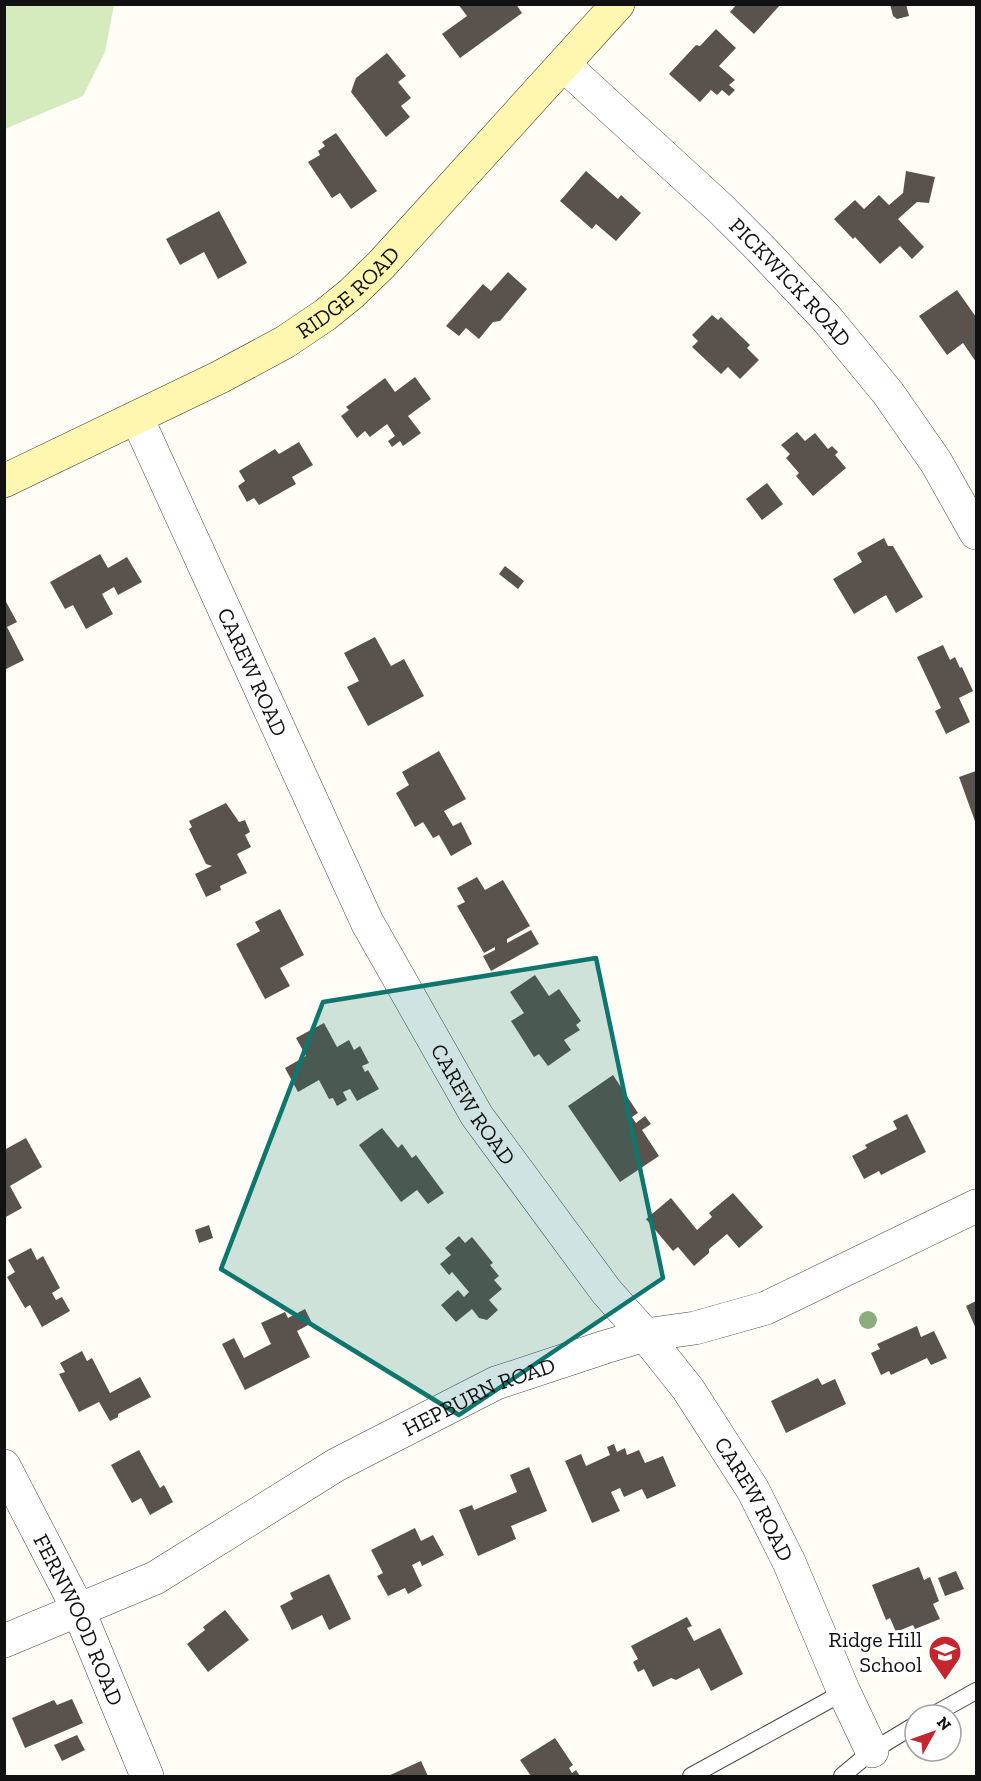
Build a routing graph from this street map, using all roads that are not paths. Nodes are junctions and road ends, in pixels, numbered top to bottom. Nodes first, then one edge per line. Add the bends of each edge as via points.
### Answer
1 (618, 4) edge
2 (564, 65) junction
3 (136, 418) junction
4 (4, 482) edge
5 (976, 533) edge
6 (976, 1206) edge
7 (645, 1335) junction
8 (4, 1466) edge
9 (78, 1609) junction
10 (4, 1641) edge
11 (976, 1691) edge
12 (844, 1692) junction
13 (954, 1703) edge
14 (903, 1732) edge
15 (872, 1751) junction
16 (147, 1776) edge
17 (691, 1776) edge
18 (842, 1776) edge

1 - 2 main road, RIDGE ROAD
2 - 3 main road, RIDGE ROAD via 351,294 285,342
2 - 5 street, PICKWICK ROAD via 721,209 827,319 888,393 936,462
3 - 4 main road, RIDGE ROAD
3 - 7 street, CAREW ROAD via 367,922 477,1116 606,1291
6 - 7 street, HEPBURN ROAD via 766,1308 695,1328
7 - 9 street, HEPBURN ROAD via 496,1383 336,1465 155,1578
7 - 12 street, CAREW ROAD via 688,1389 753,1490 789,1562
8 - 9 street, FERNWOOD ROAD
9 - 10 street, HEPBURN ROAD
9 - 16 street, FERNWOOD ROAD
11 - 13 lane
12 - 15 street, CAREW ROAD
12 - 17 lane
14 - 15 lane
15 - 18 lane

